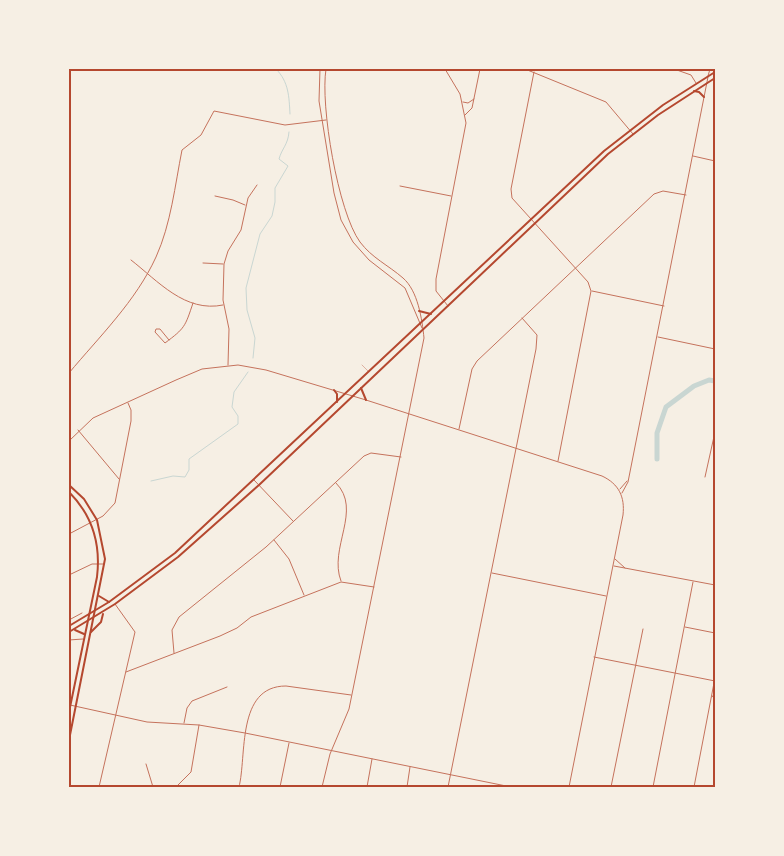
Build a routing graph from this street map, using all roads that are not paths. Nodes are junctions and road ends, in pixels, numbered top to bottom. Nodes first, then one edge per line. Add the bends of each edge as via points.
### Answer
1 (320, 69) edge
2 (326, 69) edge
3 (446, 69) edge
4 (480, 69) edge
5 (525, 69) edge
6 (674, 69) edge
7 (710, 69) edge
8 (534, 72) junction
9 (715, 72) edge
10 (708, 76) junction
11 (715, 78) edge
12 (707, 83) junction
13 (697, 84) junction
14 (694, 91) junction
15 (704, 97) junction
16 (474, 99) junction
17 (463, 102) junction
18 (663, 105) junction
19 (666, 109) junction
20 (465, 115) junction
21 (323, 120) junction
22 (328, 120) junction
23 (630, 130) junction
24 (633, 134) junction
25 (693, 156) junction
26 (715, 161) edge
27 (256, 185) dead end
28 (400, 186) dead end
29 (686, 195) junction
30 (215, 196) dead end
31 (452, 196) junction
32 (246, 206) junction
33 (530, 220) junction
34 (534, 224) junction
35 (352, 229) junction
36 (347, 232) junction
37 (131, 260) dead end
38 (203, 263) dead end
39 (224, 264) junction
40 (575, 268) junction
41 (148, 273) junction
42 (404, 280) junction
43 (401, 283) junction
44 (591, 291) junction
45 (444, 301) junction
46 (193, 302) junction
47 (223, 305) junction
48 (448, 306) junction
49 (664, 306) junction
50 (419, 310) junction
51 (431, 314) junction
52 (522, 318) junction
53 (423, 322) junction
54 (420, 325) junction
55 (423, 329) junction
56 (658, 337) junction
57 (169, 340) junction
58 (715, 349) edge
59 (387, 354) junction
60 (391, 359) junction
61 (362, 364) dead end
62 (228, 365) junction
63 (369, 372) junction
64 (69, 373) edge
65 (362, 387) junction
66 (334, 390) junction
67 (346, 394) junction
68 (352, 396) junction
69 (366, 400) junction
70 (128, 402) junction
71 (337, 403) junction
72 (409, 413) junction
73 (78, 430) junction
74 (308, 430) junction
75 (459, 430) junction
76 (715, 432) edge
77 (312, 434) junction
78 (69, 441) edge
79 (516, 448) junction
80 (401, 457) junction
81 (558, 461) junction
82 (273, 463) junction
83 (277, 467) junction
84 (705, 477) dead end
85 (628, 478) junction
86 (120, 480) junction
87 (254, 480) junction
88 (335, 482) junction
89 (69, 485) edge
90 (259, 485) junction
91 (620, 490) junction
92 (69, 492) edge
93 (622, 494) junction
94 (96, 520) junction
95 (210, 522) junction
96 (293, 522) junction
97 (92, 523) junction
98 (214, 526) junction
99 (69, 534) edge
100 (274, 540) junction
101 (615, 558) junction
102 (99, 564) junction
103 (104, 564) junction
104 (613, 566) junction
105 (625, 568) junction
106 (491, 573) junction
107 (69, 576) edge
108 (144, 578) junction
109 (693, 581) junction
110 (147, 582) junction
111 (342, 582) junction
112 (715, 585) edge
113 (374, 587) junction
114 (99, 596) junction
115 (305, 596) junction
116 (606, 596) junction
117 (109, 602) junction
118 (115, 604) junction
119 (96, 610) junction
120 (103, 612) junction
121 (82, 613) dead end
122 (89, 614) junction
123 (94, 618) junction
124 (69, 620) edge
125 (88, 622) junction
126 (69, 626) edge
127 (684, 627) junction
128 (642, 628) dead end
129 (73, 630) junction
130 (69, 632) edge
131 (91, 632) junction
132 (715, 633) edge
133 (84, 634) junction
134 (83, 639) junction
135 (69, 640) edge
136 (174, 653) junction
137 (594, 657) junction
138 (80, 661) junction
139 (85, 662) junction
140 (636, 665) junction
141 (126, 672) junction
142 (676, 673) junction
143 (715, 681) edge
144 (226, 687) dead end
145 (715, 693) edge
146 (352, 695) junction
147 (712, 698) junction
148 (70, 704) edge
149 (76, 706) junction
150 (69, 712) edge
151 (114, 715) junction
152 (184, 723) junction
153 (199, 725) junction
154 (245, 733) junction
155 (69, 740) edge
156 (289, 742) junction
157 (332, 750) junction
158 (372, 759) junction
159 (146, 764) dead end
160 (410, 767) junction
161 (451, 775) junction
162 (490, 783) junction
163 (99, 787) edge
164 (153, 787) edge
165 (176, 787) edge
166 (239, 787) edge
167 (280, 787) edge
168 (322, 787) edge
169 (367, 787) edge
170 (407, 787) edge
171 (448, 787) edge
172 (490, 787) edge
173 (511, 787) edge
174 (569, 787) edge
175 (611, 787) edge
176 (653, 787) edge
177 (694, 787) edge

1 - 21 street via 319,95
2 - 22 street via 324,87
3 - 17 street
4 - 16 street
5 - 8 street
6 - 13 street via 690,75
7 - 10 street
8 - 23 street via 600,99
8 - 33 street via 511,189 513,200
9 - 10 main road
10 - 12 street
10 - 13 main road
11 - 12 main road
12 - 14 main road
12 - 15 street
13 - 18 main road
14 - 15 main road
14 - 19 main road
15 - 25 street
16 - 17 street
16 - 20 street via 471,110
17 - 20 street
18 - 19 main road
18 - 23 main road
19 - 24 main road
20 - 31 street
21 - 22 street
21 - 36 street via 336,202
21 - 41 street via 285,124 214,111 201,135 183,148 160,248
22 - 35 street via 340,198
23 - 24 street
23 - 33 main road
24 - 34 main road
25 - 26 street
25 - 29 street
27 - 32 street
28 - 31 street
29 - 40 street via 663,191 654,194
29 - 49 street
30 - 32 street
31 - 45 street via 436,279 436,291
32 - 39 street via 242,225
33 - 34 street
33 - 45 main road
34 - 40 street
34 - 48 main road
35 - 36 street
35 - 42 street via 378,261
36 - 43 street via 369,260
37 - 41 street
38 - 39 street
39 - 47 street
40 - 44 street via 588,282
40 - 52 street
41 - 46 street via 165,290
41 - 64 street
42 - 43 street
42 - 50 street
43 - 54 street
44 - 49 street
44 - 81 street
45 - 48 street
45 - 51 main road
46 - 47 street via 210,308
46 - 57 street via 185,327
47 - 62 street via 229,329
48 - 55 main road
49 - 56 street
50 - 51 main road
50 - 53 street
51 - 53 main road
52 - 75 street via 474,365
52 - 79 street via 535,332 537,340
53 - 54 main road
53 - 55 street
54 - 55 street
54 - 59 main road
55 - 60 main road
55 - 72 street via 424,341
56 - 58 street
56 - 85 street
57 - 57 street via 160,329 156,329 163,343
59 - 60 main road
59 - 63 main road
60 - 65 main road
61 - 63 lane
62 - 66 street via 259,368
62 - 70 street via 202,369
63 - 67 main road
65 - 68 main road
65 - 69 main road
66 - 67 street
66 - 71 main road
67 - 68 street
67 - 71 main road
68 - 69 street
68 - 77 main road
69 - 72 street
70 - 73 street via 97,416
70 - 86 street via 131,421
71 - 74 main road
72 - 75 street
72 - 80 street
73 - 78 street
73 - 86 street
74 - 77 main road
74 - 82 main road
75 - 79 street
76 - 84 street
77 - 83 main road
79 - 81 street
79 - 106 street
80 - 88 street via 367,454
80 - 113 street
81 - 91 street via 602,476
82 - 83 main road
82 - 87 main road
83 - 90 main road
85 - 91 street
85 - 93 street
86 - 94 street via 115,504
87 - 90 street
87 - 95 main road
88 - 96 street
88 - 111 street via 348,502 336,564
89 - 94 main road via 84,498
90 - 96 street
90 - 98 main road
91 - 93 street
92 - 97 main road
93 - 101 street via 624,510
94 - 97 street
94 - 103 main road
95 - 98 main road
95 - 108 main road
96 - 100 street
97 - 99 street
97 - 102 main road
98 - 110 main road
100 - 115 street via 289,559
100 - 136 street via 175,621 172,630
101 - 104 street
101 - 105 street
102 - 103 street
102 - 107 street via 92,564
102 - 122 main road
103 - 114 main road
104 - 105 street
104 - 116 street
105 - 109 street
106 - 116 street
106 - 161 street
108 - 110 main road
108 - 117 main road
109 - 112 street
109 - 127 street
110 - 118 main road
111 - 113 street
111 - 115 street
113 - 146 street
114 - 117 main road
114 - 119 main road
115 - 136 street via 251,617 220,636
116 - 137 street
117 - 119 main road
118 - 120 main road
118 - 141 street via 134,632
119 - 122 main road
119 - 123 main road
120 - 123 main road
120 - 131 main road via 102,620
121 - 124 street
122 - 125 main road
122 - 126 main road
123 - 125 main road
123 - 131 main road
125 - 129 main road
125 - 133 main road
127 - 132 street
127 - 142 street
128 - 140 street
129 - 130 main road
129 - 133 main road
131 - 139 main road
133 - 134 main road
134 - 135 street
134 - 138 main road
136 - 141 street
137 - 140 street
137 - 174 street
138 - 139 main road
138 - 148 main road
139 - 149 main road
140 - 142 street
140 - 175 street
141 - 151 street
142 - 143 street
142 - 176 street
143 - 147 street
144 - 152 street via 192,701 186,708
145 - 147 street
146 - 154 street via 276,687 265,692 253,707
146 - 157 street
147 - 177 street
148 - 149 street
148 - 150 main road
149 - 151 street
149 - 155 main road
151 - 152 street via 147,722
151 - 163 street
152 - 153 street
153 - 154 street
153 - 165 street via 191,772
154 - 156 street
154 - 166 street
156 - 157 street
156 - 167 street
157 - 158 street
157 - 168 street
158 - 160 street
158 - 169 street
159 - 164 street
160 - 161 street
160 - 170 street
161 - 162 street
161 - 171 street
162 - 172 street
162 - 173 street

